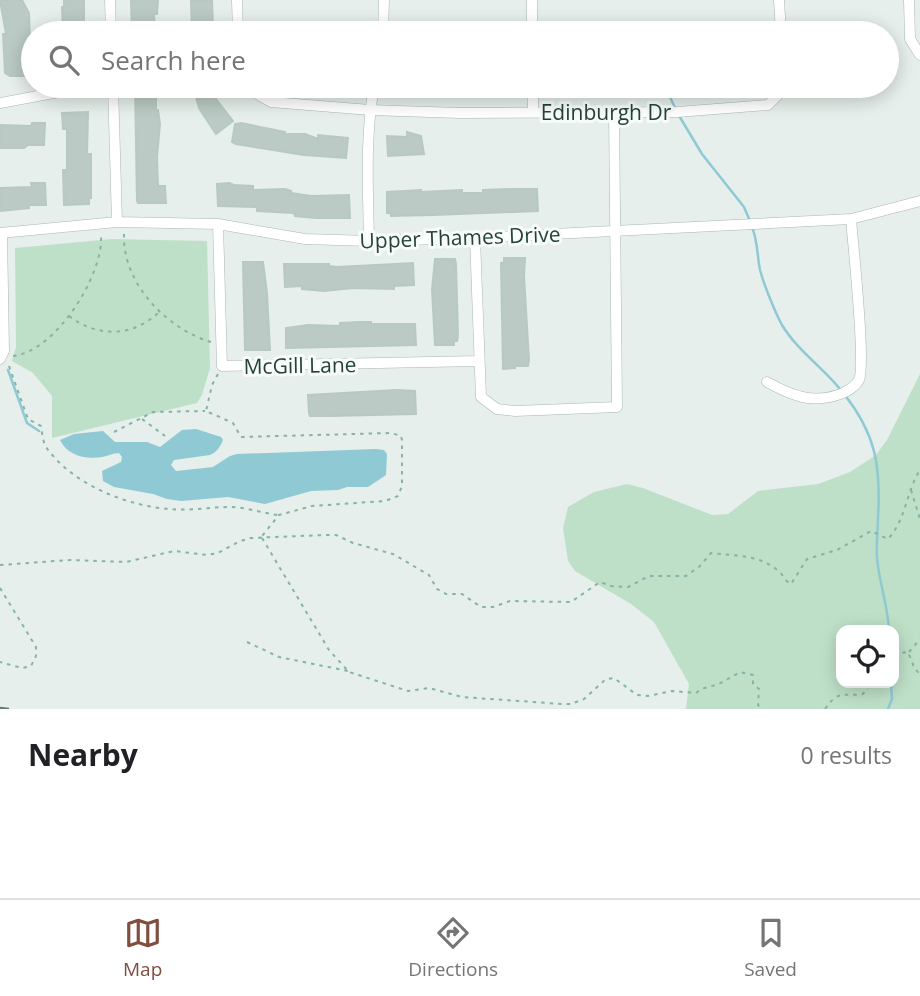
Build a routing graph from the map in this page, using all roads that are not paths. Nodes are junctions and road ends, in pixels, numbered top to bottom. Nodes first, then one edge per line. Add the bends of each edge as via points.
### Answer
1 (110, 0) edge
2 (237, 0) edge
3 (384, 0) edge
4 (531, 0) edge
5 (779, 0) edge
6 (909, 0) edge
7 (111, 21) edge
8 (238, 21) edge
9 (383, 21) edge
10 (532, 21) edge
11 (780, 21) edge
12 (920, 55) edge
13 (29, 98) edge
14 (114, 98) edge
15 (264, 98) edge
16 (372, 98) edge
17 (533, 98) edge
18 (775, 98) edge
19 (0, 103) edge
20 (370, 110) junction
21 (614, 111) junction
22 (533, 112) junction
23 (920, 201) edge
24 (851, 219) junction
25 (121, 222) junction
26 (218, 224) junction
27 (617, 231) junction
28 (1, 233) edge
29 (475, 238) junction
30 (369, 241) junction
31 (1, 358) edge
32 (479, 361) junction
33 (767, 382) dead end

1 - 7 street
2 - 8 street
3 - 9 street
4 - 10 street
5 - 11 street
6 - 12 street via 910,39
13 - 19 street
14 - 25 street
15 - 20 street, Edinburgh Dr
16 - 20 street
17 - 22 street
18 - 21 street, Edinburgh Dr via 768,105
20 - 22 street, Edinburgh Dr
20 - 30 street
21 - 22 street, Edinburgh Dr
21 - 27 street
23 - 24 street, Upper Thames Drive
24 - 27 street, Upper Thames Drive
24 - 33 street via 860,379 851,390 812,400 792,396
25 - 26 street, Upper Thames Drive
25 - 28 street, Upper Thames Drive
26 - 30 street, Upper Thames Drive via 305,239
26 - 32 street, McGill Lane via 222,366
27 - 29 street, Upper Thames Drive
27 - 32 street via 617,407 497,410 481,397
28 - 31 street
29 - 30 street, Upper Thames Drive
29 - 32 street

